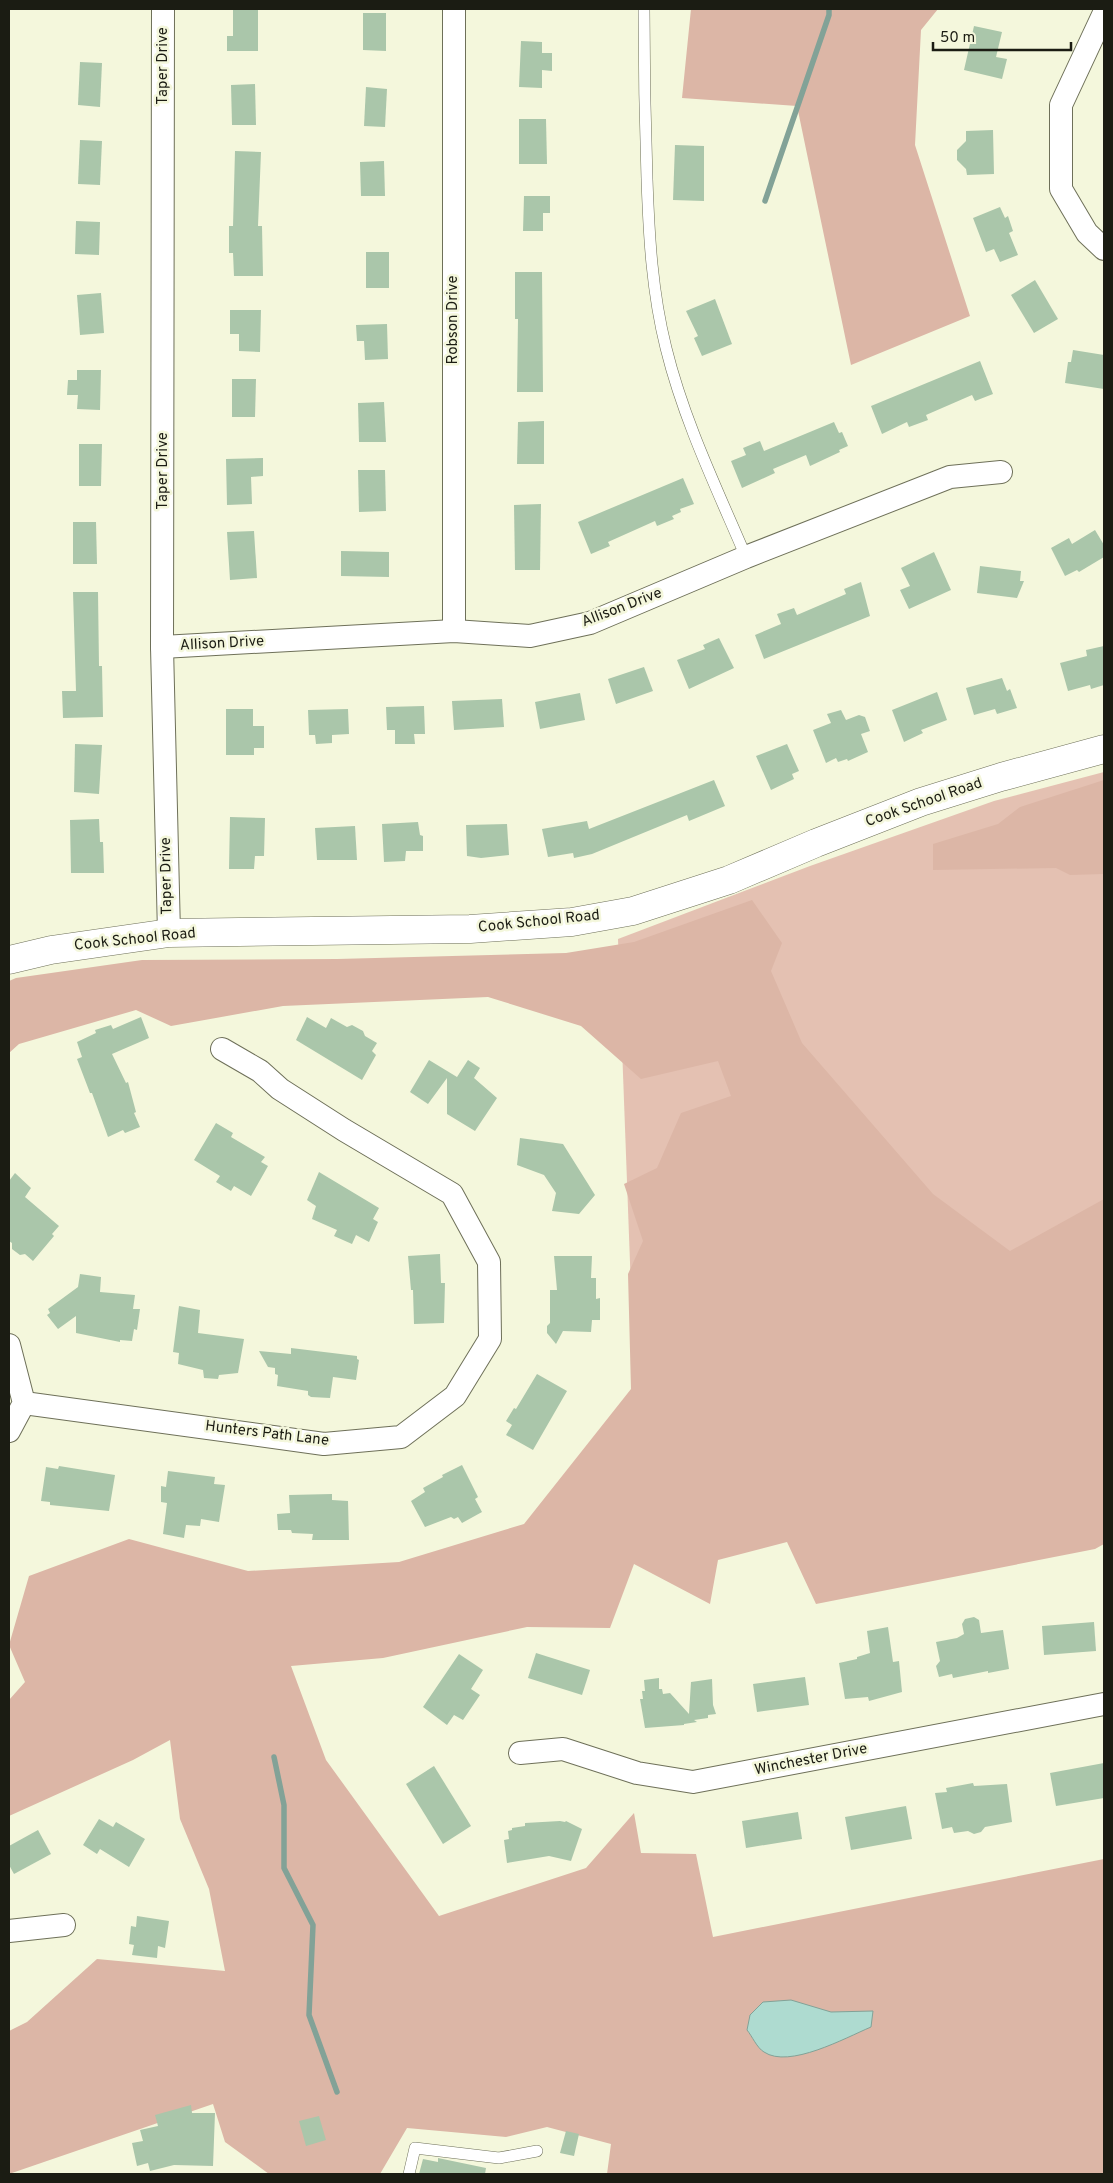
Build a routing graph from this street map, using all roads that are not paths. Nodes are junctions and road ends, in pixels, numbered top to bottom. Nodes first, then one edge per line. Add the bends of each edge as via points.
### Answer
1 (163, 9) edge
2 (454, 9) edge
3 (644, 9) edge
4 (1104, 13) edge
5 (1104, 248) edge
6 (1001, 472) dead end
7 (746, 557) junction
8 (454, 630) junction
9 (162, 647) junction
10 (1104, 749) edge
11 (168, 933) junction
12 (9, 960) edge
13 (222, 1049) dead end
14 (9, 1345) edge
15 (24, 1403) junction
16 (9, 1431) edge
17 (1104, 1704) edge
18 (520, 1753) dead end
19 (64, 1925) dead end
20 (9, 1930) edge
21 (537, 2152) dead end
22 (409, 2174) edge

1 - 9 street, Taper Drive
2 - 8 street, Robson Drive
3 - 7 lane via 643,88 650,260 666,348 683,406
4 - 5 street via 1061,105 1061,188 1087,233
6 - 7 street, Allison Drive via 950,477
7 - 8 street, Allison Drive via 590,623 530,636
8 - 9 street, Allison Drive
9 - 11 street, Taper Drive
10 - 11 street, Cook School Road via 1001,776 921,802 729,880 633,911 572,922 470,929
11 - 12 street, Cook School Road via 51,950
13 - 15 street, Hunters Path Lane via 260,1070 280,1089 344,1130 452,1194 489,1262 490,1339 455,1396 401,1437 324,1444
14 - 15 street
15 - 16 street
17 - 18 street, Winchester Drive via 693,1782 637,1773 563,1749
19 - 20 street
21 - 22 lane via 499,2158 415,2148

